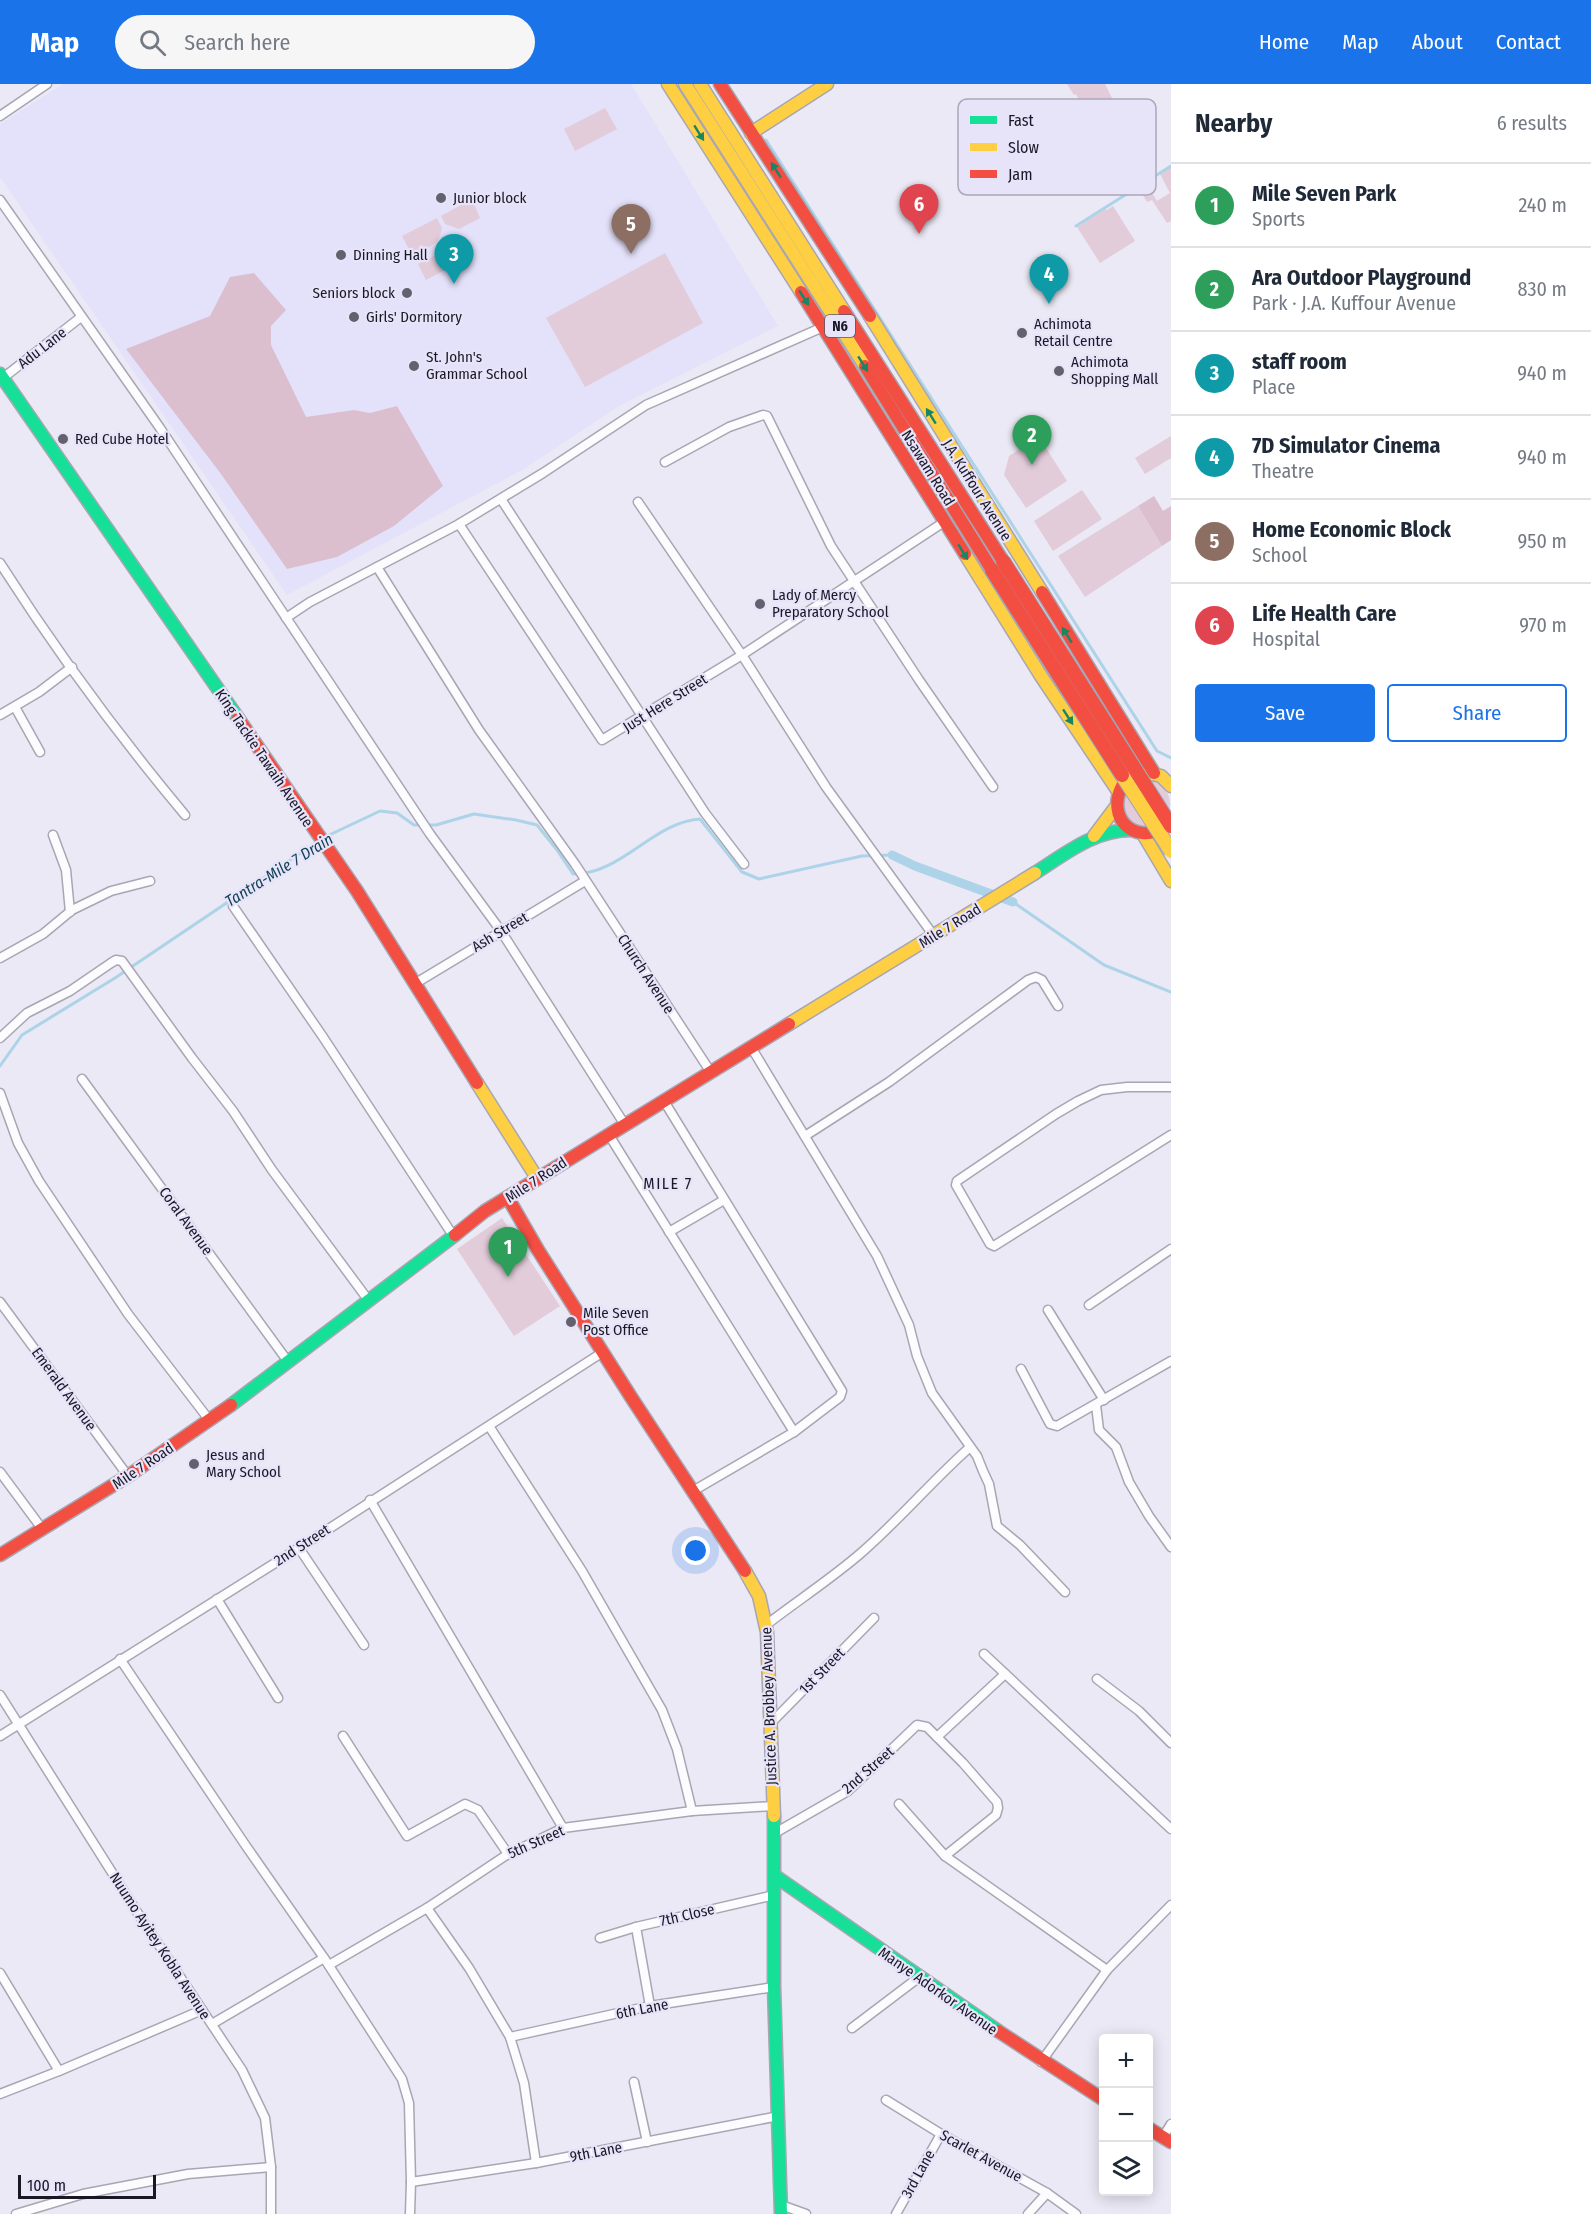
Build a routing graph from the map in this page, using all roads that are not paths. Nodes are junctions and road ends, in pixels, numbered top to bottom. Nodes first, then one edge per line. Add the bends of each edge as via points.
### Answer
1 (668, 84) edge
2 (685, 84) edge
3 (700, 84) edge
4 (720, 84) edge
5 (827, 84) edge
6 (42, 85) edge
7 (0, 116) edge
8 (752, 133) junction
9 (0, 200) edge
10 (81, 317) junction
11 (823, 327) junction
12 (1, 376) edge
13 (665, 462) dead end
14 (501, 499) junction
15 (638, 502) dead end
16 (945, 522) junction
17 (459, 524) junction
18 (0, 563) edge
19 (377, 567) junction
20 (855, 582) junction
21 (286, 618) junction
22 (742, 655) junction
23 (72, 667) junction
24 (15, 707) junction
25 (0, 715) edge
26 (642, 717) junction
27 (40, 752) dead end
28 (1164, 777) edge
29 (993, 787) dead end
30 (1118, 791) junction
31 (1115, 808) junction
32 (185, 816) dead end
33 (1171, 824) edge
34 (1137, 832) junction
35 (53, 835) dead end
36 (1093, 837) junction
37 (1171, 851) edge
38 (744, 864) dead end
39 (583, 879) junction
40 (150, 880) dead end
41 (1171, 881) edge
42 (233, 906) dead end
43 (70, 912) junction
44 (501, 931) junction
45 (934, 936) junction
46 (0, 958) edge
47 (416, 983) junction
48 (1058, 1006) dead end
49 (0, 1038) edge
50 (751, 1047) junction
51 (710, 1071) junction
52 (82, 1079) dead end
53 (1171, 1087) edge
54 (0, 1093) edge
55 (664, 1101) junction
56 (625, 1125) junction
57 (609, 1135) junction
58 (1171, 1135) edge
59 (805, 1136) junction
60 (537, 1178) junction
61 (508, 1198) junction
62 (724, 1200) junction
63 (669, 1232) junction
64 (454, 1237) junction
65 (1171, 1249) edge
66 (369, 1301) junction
67 (0, 1302) edge
68 (1089, 1305) dead end
69 (1048, 1310) dead end
70 (603, 1352) junction
71 (1171, 1361) edge
72 (289, 1363) junction
73 (1021, 1369) dead end
74 (1100, 1403) junction
75 (210, 1421) junction
76 (489, 1426) junction
77 (794, 1432) junction
78 (969, 1448) junction
79 (0, 1472) edge
80 (128, 1476) junction
81 (693, 1491) junction
82 (370, 1500) junction
83 (43, 1530) junction
84 (1171, 1547) edge
85 (299, 1548) junction
86 (0, 1555) edge
87 (1065, 1592) dead end
88 (217, 1599) junction
89 (874, 1618) dead end
90 (766, 1625) junction
91 (364, 1645) dead end
92 (984, 1654) dead end
93 (120, 1659) junction
94 (1005, 1674) junction
95 (1097, 1680) dead end
96 (0, 1695) edge
97 (278, 1698) dead end
98 (18, 1724) junction
99 (769, 1725) junction
100 (0, 1736) edge
101 (343, 1736) dead end
102 (937, 1737) junction
103 (1171, 1743) edge
104 (899, 1804) dead end
105 (773, 1806) junction
106 (692, 1811) junction
107 (563, 1828) junction
108 (1171, 1829) edge
109 (775, 1833) junction
110 (508, 1854) junction
111 (945, 1857) junction
112 (775, 1876) junction
113 (774, 1895) junction
114 (1171, 1905) edge
115 (427, 1908) junction
116 (636, 1927) junction
117 (600, 1938) dead end
118 (326, 1961) junction
119 (1107, 1970) junction
120 (0, 1973) edge
121 (918, 1978) junction
122 (774, 1988) junction
123 (650, 2006) junction
124 (202, 2010) junction
125 (212, 2024) junction
126 (852, 2028) dead end
127 (510, 2037) junction
128 (1041, 2062) junction
129 (59, 2071) junction
130 (634, 2082) dead end
131 (0, 2094) edge
132 (1099, 2097) edge
133 (886, 2100) dead end
134 (779, 2116) junction
135 (1171, 2124) edge
136 (1153, 2130) edge
137 (941, 2134) junction
138 (1167, 2139) edge
139 (647, 2142) junction
140 (536, 2163) junction
141 (271, 2167) junction
142 (411, 2182) junction
143 (1047, 2193) junction
144 (781, 2210) edge
145 (16, 2214) edge
146 (271, 2214) edge
147 (410, 2214) edge
148 (806, 2214) edge
149 (896, 2214) edge
150 (1028, 2214) edge
151 (1076, 2214) edge

1 -> 11 main road
2 -> 37 main road, Nsawam Road / N6, bridge
3 - 33 main road, Nsawam Road / N6, bridge
4 - 8 main road, J.A. Kuffour Avenue
5 - 8 main road
6 - 7 street
28 -> 8 main road, J.A. Kuffour Avenue
9 - 10 street
10 - 12 street, Adu Lane
10 - 21 street
11 - 14 street via 646,405
11 - 16 main road
12 - 47 main road, King Tackie Tawaih Avenue
13 - 20 street via 729,428 767,416 816,519
14 - 17 street
14 - 26 street
15 - 22 street
16 - 20 street, Just Here Street
16 -> 30 main road
17 - 19 street
17 - 26 street, Just Here Street via 599,739 605,740
18 - 23 street
19 - 21 street
19 - 39 street, Church Avenue via 479,730
20 - 22 street, Just Here Street
20 - 29 street
21 - 44 street via 430,834
22 - 26 street, Just Here Street
22 - 45 street via 826,787
23 - 24 street
23 - 32 street
24 - 25 street
24 - 27 street
26 - 38 street
28 - 30 main road via 1139,773 1126,780
30 - 31 main road
31 - 34 main road via 1120,821
31 - 36 main road
33 - 34 main road via 1159,832
34 - 36 main road via 1119,830
34 - 41 main road
35 - 43 street via 66,870
36 - 45 main road, Mile 7 Road
39 - 44 street, Ash Street
39 - 51 street, Church Avenue
40 - 43 street via 111,891
42 - 64 street
43 - 46 street via 43,934
44 - 47 street, Ash Street
44 - 56 street
45 - 50 main road, Mile 7 Road
47 - 60 main road, King Tackie Tawaih Avenue
48 - 59 street via 1042,980 1028,980 889,1082
49 - 66 street via 27,1013 70,991 116,960 122,961
50 - 51 main road, Mile 7 Road
50 - 59 street
51 - 55 main road, Mile 7 Road
52 - 72 street, Coral Avenue
53 - 58 street via 1101,1090 983,1163 956,1185 994,1246
54 - 75 street via 18,1143 39,1181 128,1314
55 - 56 main road, Mile 7 Road
55 - 62 street
56 - 57 main road, Mile 7 Road
57 - 60 main road, Mile 7 Road
57 - 63 street
59 - 78 street via 877,1256 909,1325 932,1393
60 - 61 main road, Mile 7 Road
61 - 64 main road, Mile 7 Road
61 - 70 main road, Justice A. Brobbey Avenue
62 - 63 street
62 - 77 street via 842,1391 840,1397
63 - 77 street
64 - 66 main road, Mile 7 Road
65 - 68 street
66 - 72 main road, Mile 7 Road
67 - 80 street, Emerald Avenue
69 - 74 street
70 - 76 street, 2nd Street
70 - 81 main road, Justice A. Brobbey Avenue
71 - 74 street
72 - 75 main road, Mile 7 Road
73 - 74 street via 1050,1424 1065,1422
74 - 84 street via 1099,1430 1116,1447 1129,1482
75 - 80 main road, Mile 7 Road
76 - 82 street, 2nd Street
76 - 106 street via 582,1571 662,1710 677,1749
77 - 81 street
78 - 87 street via 977,1456 989,1484 997,1526
78 - 90 street via 860,1554
79 - 83 street
80 - 83 main road, Mile 7 Road
81 - 90 main road, Justice A. Brobbey Avenue via 759,1596
82 - 85 street, 2nd Street
82 - 107 street
83 - 86 main road, Mile 7 Road
85 - 88 street, 2nd Street
85 - 91 street
88 - 93 street, 2nd Street
88 - 97 street
89 - 99 street, 1st Street
90 - 99 main road, Justice A. Brobbey Avenue
92 - 94 street
93 - 98 street, 2nd Street
93 - 118 street
94 - 102 street
94 - 108 street
95 - 103 street via 1139,1711
96 - 98 street, Nuumo Ayitey Kobla Avenue
98 - 100 street, 2nd Street
98 - 124 street, Nuumo Ayitey Kobla Avenue
99 - 105 main road, Justice A. Brobbey Avenue
101 - 110 street via 407,1836 465,1804 478,1810
102 - 109 street, 2nd Street via 927,1727 917,1725 848,1791
102 - 111 street via 997,1802 998,1808 996,1815
104 - 111 street
105 - 106 street, 5th Street
105 - 109 main road, Justice A. Brobbey Avenue
106 - 107 street, 5th Street
107 - 110 street, 5th Street
109 - 112 main road, Justice A. Brobbey Avenue
110 - 115 street, 5th Street
111 - 119 street
112 - 113 main road, Justice A. Brobbey Avenue
112 - 121 main road, Manye Adorkor Avenue
113 - 116 street, 7th Close
113 - 122 main road, Justice A. Brobbey Avenue
114 - 119 street
115 - 118 street, 5th Street
115 - 127 street
116 - 117 street, 7th Close
116 - 123 street
118 - 125 street, 5th Street
118 - 142 street via 406,2088
119 - 128 street
120 - 129 street
121 - 126 street
121 - 128 main road, Manye Adorkor Avenue
122 - 123 street, 6th Lane
122 - 134 main road, Justice A. Brobbey Avenue
123 - 127 street, 6th Lane
124 - 125 street, Nuumo Ayitey Kobla Avenue
124 - 129 street
125 - 141 street, Nuumo Ayitey Kobla Avenue via 242,2070 265,2118
127 - 140 street via 524,2084
128 - 132 main road, Manye Adorkor Avenue
129 - 131 street
130 - 139 street
133 - 137 street, Scarlet Avenue
134 - 139 street, 9th Lane
134 - 144 main road, Justice A. Brobbey Avenue
135 - 138 street
136 - 138 main road
137 - 143 street, Scarlet Avenue
137 - 149 street, 3rd Lane
139 - 140 street, 9th Lane
140 - 142 street, 9th Lane
141 - 145 street via 189,2174 84,2194
141 - 146 street, Nuumo Ayitey Kobla Avenue
142 - 147 street
143 - 150 street
143 - 151 street, Scarlet Avenue
144 - 148 street

